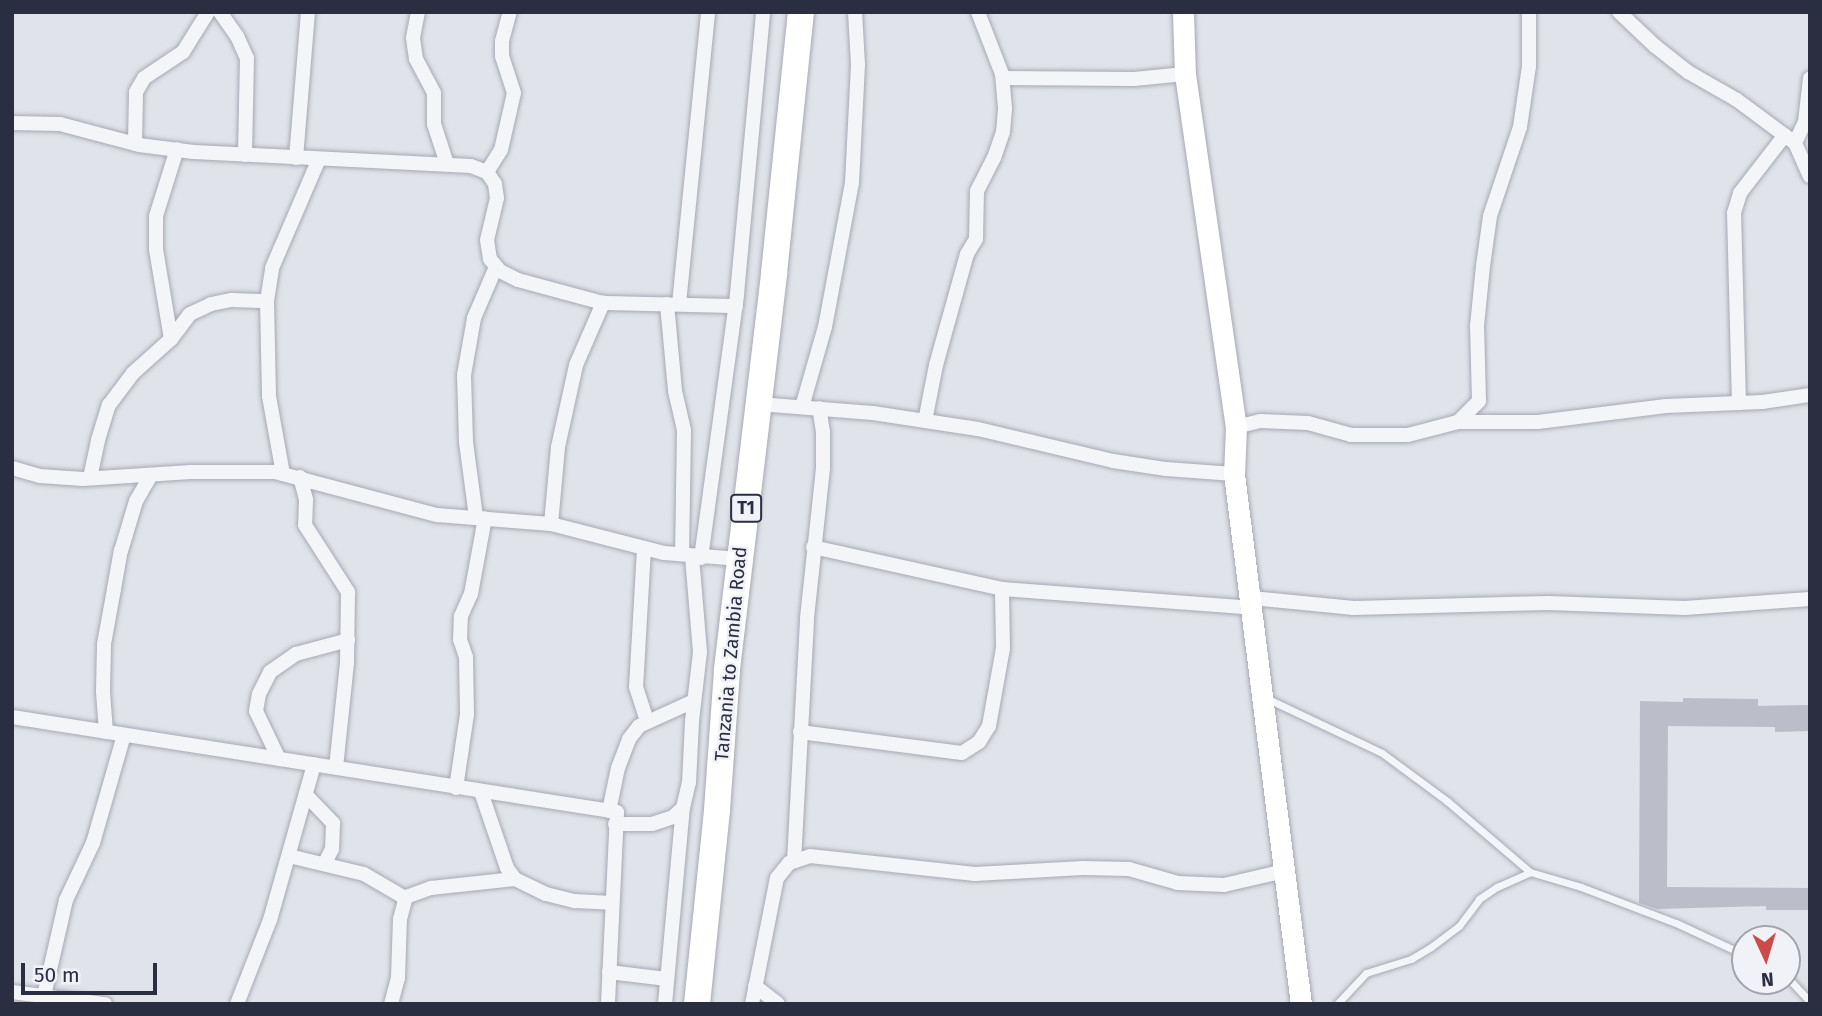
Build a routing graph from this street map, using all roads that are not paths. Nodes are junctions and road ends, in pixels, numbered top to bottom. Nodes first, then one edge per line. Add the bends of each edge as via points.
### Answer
1 (208, 12) edge
2 (220, 12) edge
3 (309, 12) edge
4 (418, 12) edge
5 (510, 12) edge
6 (708, 12) edge
7 (763, 12) edge
8 (801, 12) edge
9 (855, 12) edge
10 (978, 12) edge
11 (1183, 12) edge
12 (1529, 12) edge
13 (1619, 12) edge
14 (1185, 74) junction
15 (1003, 78) junction
16 (1810, 78) edge
17 (12, 123) edge
18 (1790, 139) junction
19 (135, 144) junction
20 (177, 149) junction
21 (245, 155) junction
22 (296, 158) junction
23 (319, 159) junction
24 (447, 164) junction
25 (487, 172) junction
26 (1810, 176) edge
27 (496, 267) junction
28 (267, 300) junction
29 (603, 303) junction
30 (673, 304) junction
31 (736, 306) junction
32 (171, 339) junction
33 (1810, 395) edge
34 (1739, 403) junction
35 (758, 404) junction
36 (802, 407) junction
37 (819, 408) junction
38 (925, 421) junction
39 (1458, 422) junction
40 (1236, 427) junction
41 (12, 468) edge
42 (283, 474) junction
43 (1234, 474) junction
44 (151, 475) junction
45 (300, 477) junction
46 (90, 478) junction
47 (481, 518) junction
48 (551, 524) junction
49 (813, 547) junction
50 (645, 549) junction
51 (692, 556) junction
52 (740, 559) junction
53 (1002, 590) junction
54 (1810, 599) edge
55 (1252, 603) junction
56 (348, 640) junction
57 (1264, 698) junction
58 (694, 701) junction
59 (12, 717) edge
60 (647, 721) junction
61 (106, 732) junction
62 (800, 732) junction
63 (124, 735) junction
64 (279, 759) junction
65 (314, 764) junction
66 (336, 767) junction
67 (456, 788) junction
68 (481, 792) junction
69 (306, 795) junction
70 (683, 808) junction
71 (612, 818) junction
72 (289, 856) junction
73 (794, 861) junction
74 (325, 863) junction
75 (1285, 871) junction
76 (1530, 872) junction
77 (515, 879) junction
78 (405, 898) junction
79 (611, 903) junction
80 (1731, 949) edge
81 (609, 972) junction
82 (667, 978) junction
83 (755, 986) junction
84 (12, 992) edge
85 (44, 996) junction
86 (105, 1004) edge
87 (237, 1004) edge
88 (391, 1004) edge
89 (608, 1004) edge
90 (665, 1004) edge
91 (696, 1004) edge
92 (752, 1004) edge
93 (778, 1004) edge
94 (1301, 1004) edge
95 (1337, 1004) edge

1 - 19 street via 183,52 144,78 136,92
2 - 21 street via 247,58
3 - 22 street
4 - 24 street via 413,38 416,59 434,93 434,124
5 - 25 street via 502,57 514,93 500,150
6 - 30 street
7 - 31 street
8 - 35 highway, Tanzania to Zambia Road / T1
9 - 36 street via 858,65 852,183 825,327
10 - 15 street
11 - 14 street
12 - 39 street via 1529,66 1520,127 1490,216 1483,266 1477,326 1479,401
13 - 18 street via 1688,72
14 - 15 street via 1134,79
14 - 40 street
15 - 38 street via 1003,132 976,191 976,239 967,254
16 - 18 street via 1805,121
17 - 19 street via 60,124
18 - 26 street
18 - 34 street via 1741,193 1734,213
19 - 20 street
20 - 21 street
20 - 32 street via 156,216 156,249
21 - 22 street
22 - 23 street
23 - 24 street
23 - 28 street via 272,268
24 - 25 street
25 - 27 street via 497,198 487,240
27 - 29 street via 517,280
27 - 47 street via 474,318 464,375 466,442
28 - 32 street via 211,304 190,314
28 - 42 street via 269,396
29 - 30 street
29 - 48 street via 576,365 558,447
30 - 31 street
30 - 51 street via 675,391 684,430
31 - 51 street
32 - 46 street via 133,373 110,405
33 - 34 street
34 - 39 street via 1666,406 1538,422
35 - 36 street
35 - 52 highway, Tanzania to Zambia Road / T1
36 - 37 street
37 - 38 street
37 - 49 street via 823,468
38 - 43 street via 1113,461
39 - 40 street via 1408,435 1351,435 1308,423 1260,421
40 - 43 street
41 - 46 street via 40,476
42 - 44 street
42 - 45 street
43 - 55 street
44 - 46 street
44 - 61 street via 136,501 111,603 104,644
45 - 47 street via 437,515
45 - 56 street via 306,500 305,525 348,592
47 - 48 street
47 - 67 street via 471,594 461,616 467,715
48 - 50 street
49 - 53 street
49 - 62 street
50 - 51 street
50 - 60 street via 636,687
51 - 52 street
51 - 58 street via 700,652
52 - 91 highway, Tanzania to Zambia Road / T1
53 - 55 street
53 - 62 street via 1003,648 989,726 979,742 962,753
54 - 55 street via 1685,608 1548,603 1354,608
55 - 57 street
56 - 64 street via 296,654 270,672 256,711
56 - 66 street
57 - 75 street
57 - 76 lane via 1382,754 1447,801
58 - 60 street
58 - 70 street
59 - 61 street
60 - 71 street via 629,739
61 - 63 street
62 - 73 street
63 - 64 street
63 - 85 street via 93,843 66,900
64 - 65 street
65 - 66 street
65 - 69 street
66 - 67 street
67 - 68 street
68 - 71 street
68 - 77 street
69 - 72 street
69 - 74 street via 333,822
70 - 71 street via 674,817 652,824
70 - 82 street
71 - 79 street
72 - 74 street
72 - 87 street via 271,920
73 - 75 street via 832,857 975,874 1129,869 1178,883 1224,885
73 - 83 street via 777,878
74 - 78 street via 364,874
75 - 94 street
76 - 80 lane via 1676,923
76 - 95 lane via 1479,899 1459,926 1431,947 1411,959 1366,973
77 - 78 street via 431,888
77 - 79 street via 546,894
78 - 88 street via 398,978
79 - 81 street
81 - 82 street
81 - 89 street
82 - 90 street
83 - 92 street
83 - 93 street
84 - 85 street
85 - 86 street

